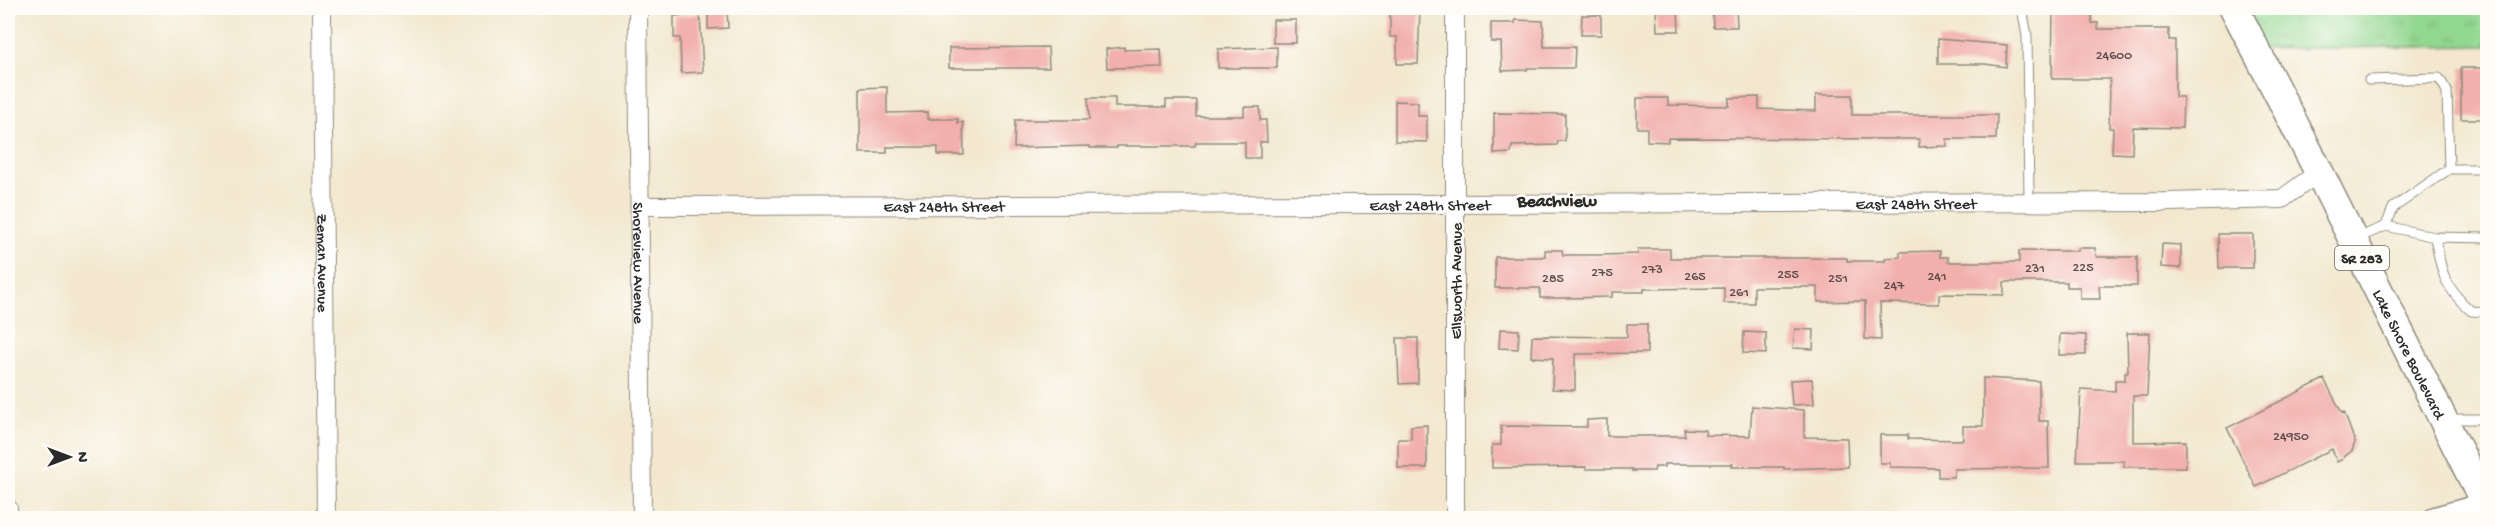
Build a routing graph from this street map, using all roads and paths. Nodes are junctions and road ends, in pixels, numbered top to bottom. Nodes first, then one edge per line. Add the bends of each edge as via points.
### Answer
1 (322, 8) edge
2 (638, 8) edge
3 (1455, 8) edge
4 (2022, 8) edge
5 (2234, 8) edge
6 (2368, 80) dead end
7 (2449, 169) junction
8 (2487, 169) edge
9 (2319, 172) junction
10 (2029, 202) junction
11 (1455, 205) junction
12 (640, 206) junction
13 (2386, 226) junction
14 (2435, 237) junction
15 (2487, 238) edge
16 (2352, 240) junction
17 (2487, 312) edge
18 (2441, 419) junction
19 (2487, 419) edge
20 (2486, 507) edge
21 (8, 508) edge
22 (8, 519) edge
23 (326, 519) edge
24 (642, 519) edge
25 (1455, 519) edge
26 (2434, 519) edge

1 - 23 street, Zeman Avenue
2 - 12 street, Shoreview Avenue
3 - 11 street, Ellsworth Avenue
4 - 10 lane via 2028,36
5 - 9 main road, Lake Shore Boulevard / SR 283
6 - 7 lane via 2439,78 2447,91
7 - 8 lane
7 - 13 lane via 2393,208
9 - 10 street, East 248th Street via 2282,199
9 - 16 main road, Lake Shore Boulevard / SR 283
10 - 11 street, East 248th Street
11 - 12 street, East 248th Street
11 - 25 street, Ellsworth Avenue
12 - 24 street, Shoreview Avenue
13 - 14 lane
13 - 16 lane
14 - 15 lane
14 - 17 lane via 2440,265 2453,295 2471,311
16 - 18 main road, Lake Shore Boulevard / SR 283
18 - 19 lane
18 - 20 main road, Lake Shore Boulevard / SR 283
20 - 26 street
21 - 22 street

